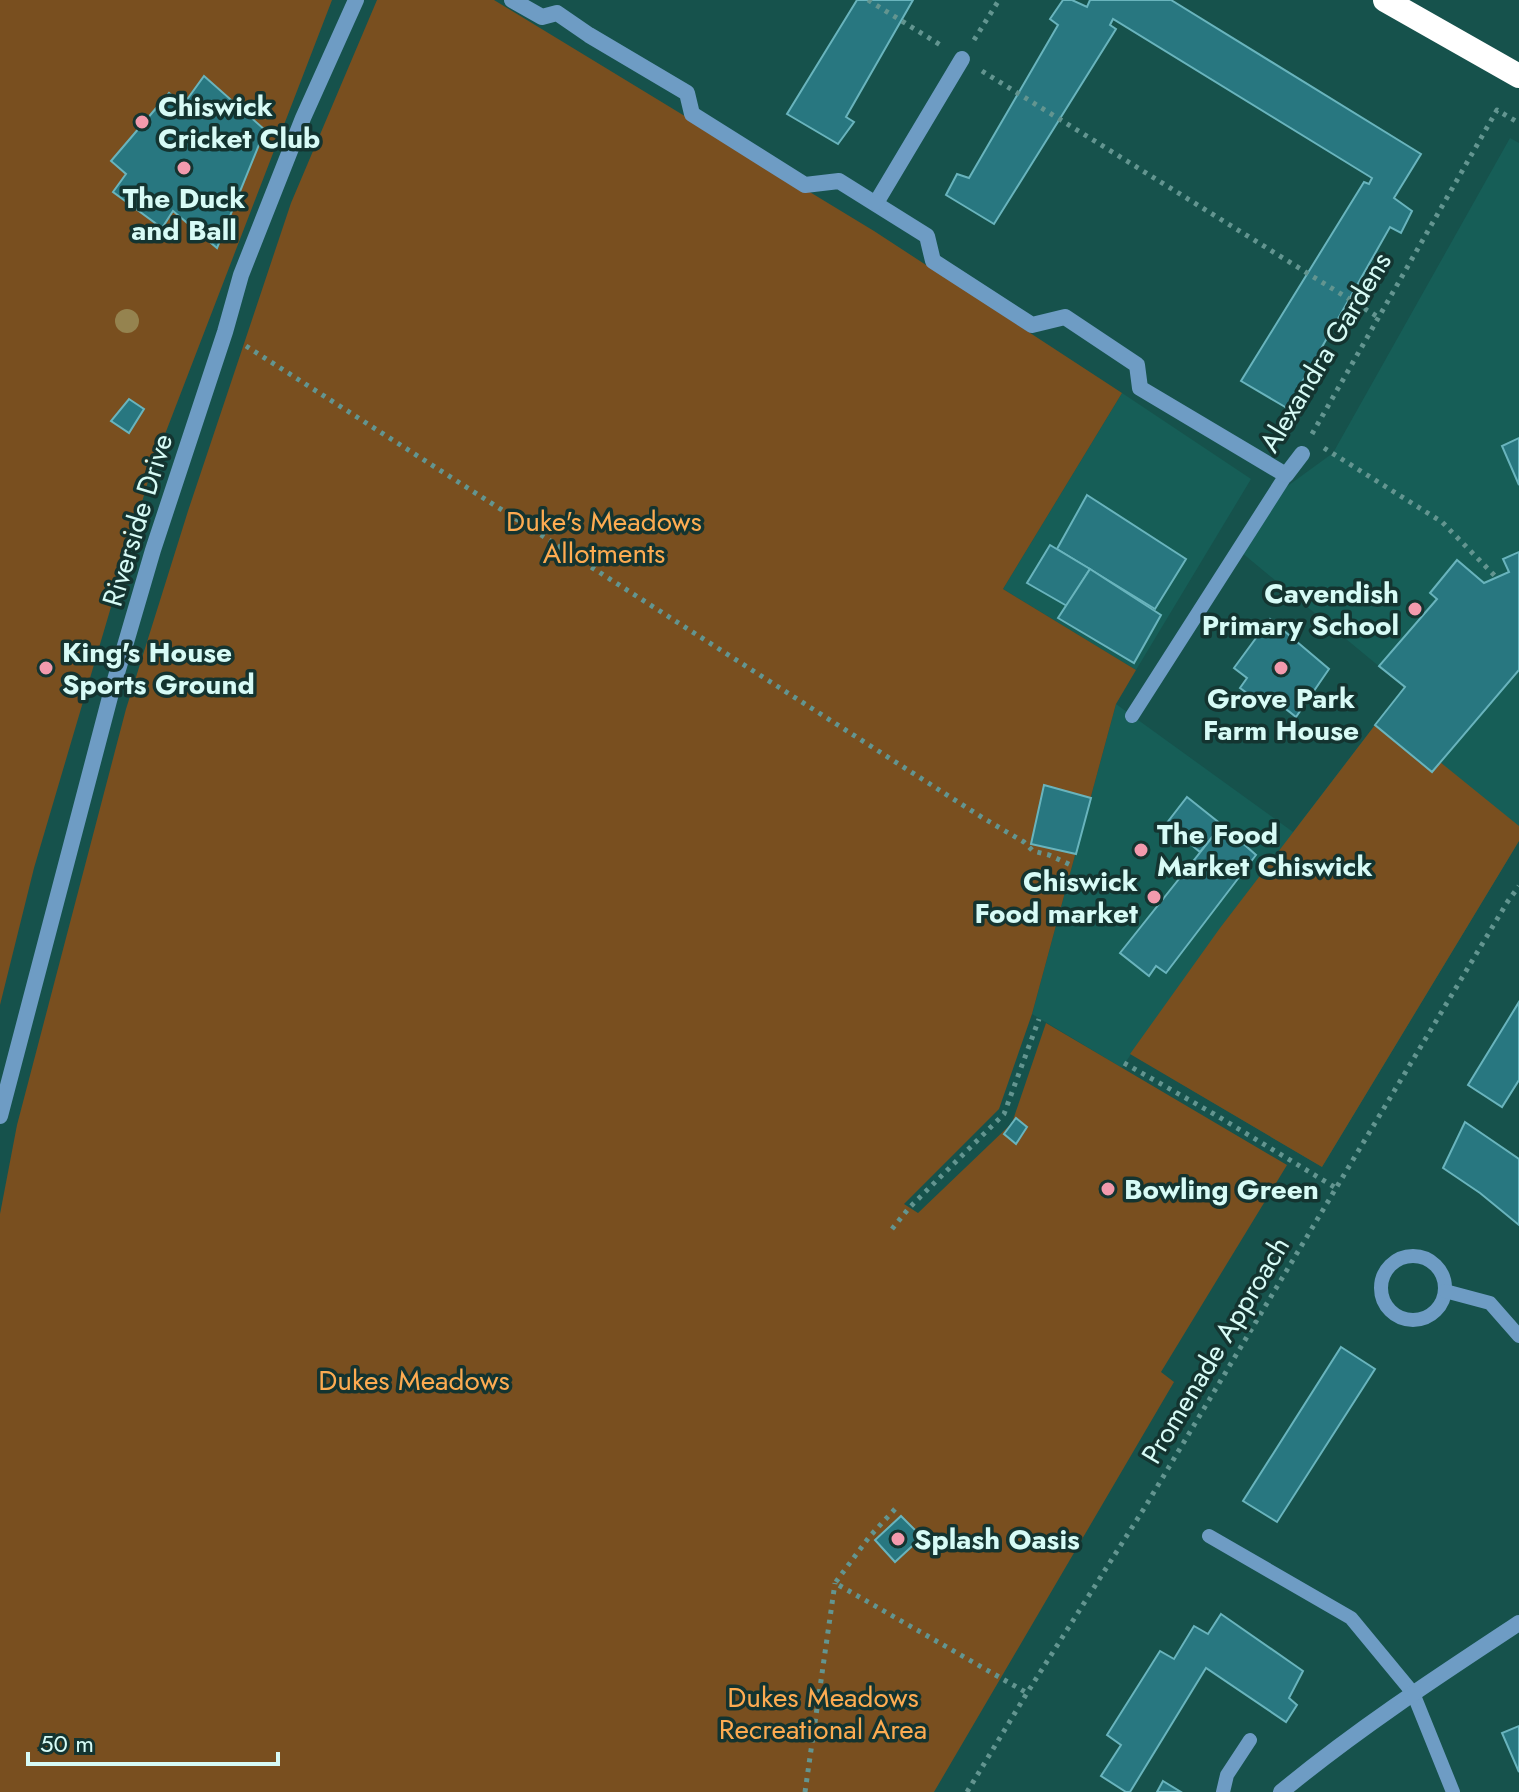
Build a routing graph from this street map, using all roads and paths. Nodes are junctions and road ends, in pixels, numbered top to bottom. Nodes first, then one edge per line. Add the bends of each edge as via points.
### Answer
1 (356, 0) edge
2 (512, 0) edge
3 (868, 0) edge
4 (999, 0) edge
5 (1385, 0) edge
6 (962, 59) junction
7 (1519, 76) edge
8 (1519, 123) edge
9 (876, 203) junction
10 (1378, 317) junction
11 (225, 332) junction
12 (1306, 447) junction
13 (1286, 475) junction
14 (1497, 578) dead end
15 (1132, 716) dead end
16 (1073, 866) dead end
17 (1519, 886) edge
18 (1039, 1019) dead end
19 (1124, 1063) dead end
20 (0, 1116) edge
21 (1336, 1188) junction
22 (892, 1229) dead end
23 (1445, 1291) junction
24 (1519, 1336) edge
25 (895, 1509) dead end
26 (1209, 1536) dead end
27 (835, 1583) junction
28 (1519, 1623) edge
29 (1027, 1693) junction
30 (1413, 1693) junction
31 (1250, 1740) dead end
32 (805, 1792) edge
33 (967, 1792) edge
34 (1223, 1792) edge
35 (1281, 1792) edge
36 (1453, 1792) edge

1 - 11 street, Riverside Drive via 241,275
2 - 9 street, Alexandra Gardens via 542,17 557,13 687,93 692,114 805,185 839,181
3 - 6 path
4 - 6 path
5 - 7 highway
6 - 9 street
6 - 10 path
8 - 10 path, Alexandra Gardens via 1497,110
9 - 13 street, Alexandra Gardens via 927,236 933,261 970,286 1032,325 1065,317 1137,365 1140,388
10 - 12 path, Alexandra Gardens
11 - 16 path via 1033,851
11 - 20 street, Riverside Drive via 119,667
12 - 13 street, Alexandra Gardens
12 - 14 path via 1442,522
13 - 15 lane
17 - 21 path, Promenade Approach
18 - 22 path via 1004,1114
19 - 21 path
21 - 29 path, Promenade Approach
23 - 23 lane via 1440,1270 1422,1257 1391,1265 1382,1284 1392,1312 1410,1320 1430,1316
23 - 24 lane via 1490,1303
25 - 27 path
26 - 30 lane via 1351,1618
27 - 29 path
27 - 32 path
28 - 30 street
29 - 33 path, Promenade Approach
30 - 35 street
30 - 36 lane
31 - 34 lane via 1227,1775

